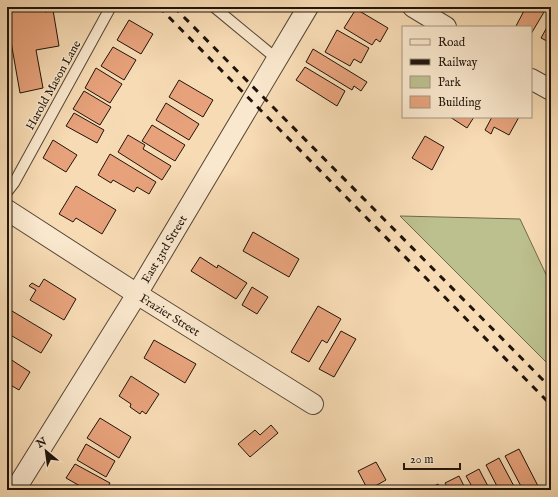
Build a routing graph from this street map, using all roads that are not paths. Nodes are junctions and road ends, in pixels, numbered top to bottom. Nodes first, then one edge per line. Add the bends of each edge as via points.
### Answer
1 (214, 7) edge
2 (308, 7) edge
3 (413, 7) edge
4 (109, 10) dead end
5 (444, 26) edge
6 (277, 59) junction
7 (532, 79) edge
8 (551, 90) edge
9 (7, 192) edge
10 (7, 210) edge
11 (136, 294) junction
12 (314, 404) dead end
13 (15, 490) edge

1 - 6 lane
2 - 6 street, East 33rd Street
3 - 5 street
4 - 9 lane, Harold Mason Lane
6 - 11 street, East 33rd Street
7 - 8 street
10 - 11 street, Frazier Street
11 - 12 street, Frazier Street
11 - 13 street, East 33rd Street

